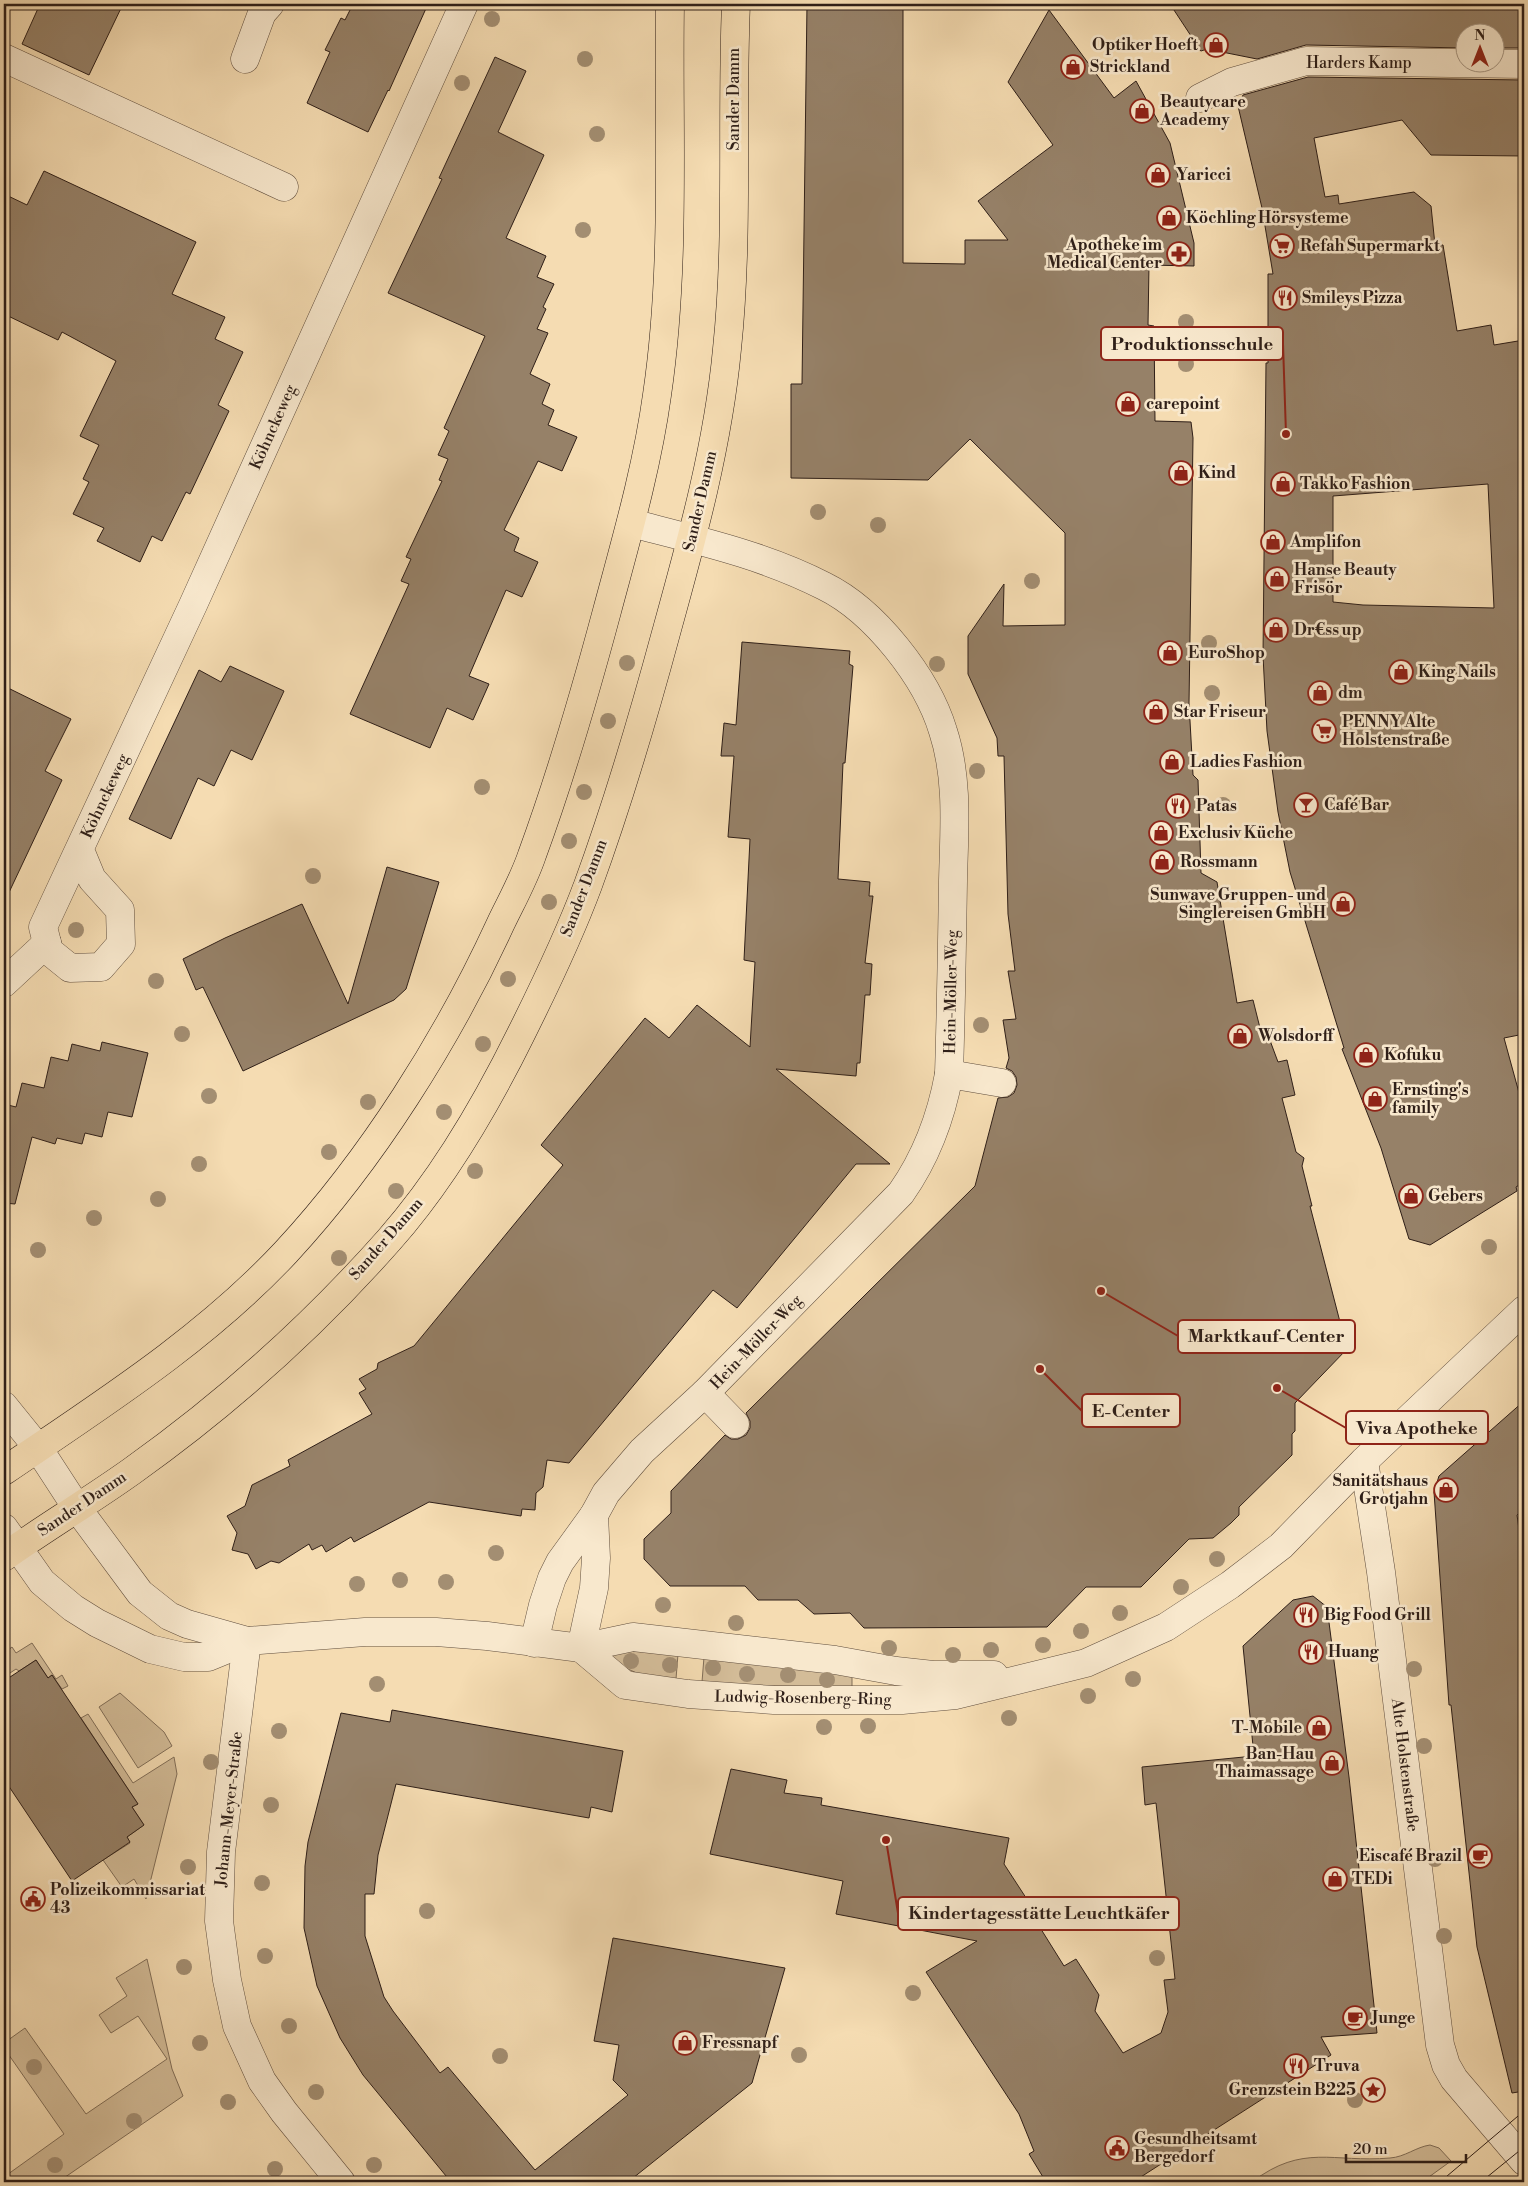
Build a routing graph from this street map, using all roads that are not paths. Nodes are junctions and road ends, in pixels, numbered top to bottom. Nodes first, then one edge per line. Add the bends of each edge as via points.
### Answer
1 (270, 4) edge
2 (464, 4) edge
3 (670, 4) edge
4 (736, 4) edge
5 (4, 58) edge
6 (245, 59) dead end
7 (1524, 64) edge
8 (1200, 98) dead end
9 (284, 187) dead end
10 (631, 523) junction
11 (692, 539) junction
12 (80, 850) junction
13 (47, 943) junction
14 (4, 983) edge
15 (950, 1074) junction
16 (1002, 1082) dead end
17 (1524, 1310) edge
18 (705, 1393) junction
19 (4, 1406) edge
20 (735, 1424) dead end
21 (38, 1448) junction
22 (1364, 1461) junction
23 (4, 1471) edge
24 (77, 1508) junction
25 (594, 1515) junction
26 (8, 1545) edge
27 (247, 1641) junction
28 (534, 1643) junction
29 (581, 1648) junction
30 (1036, 1676) junction
31 (1524, 2161) edge
32 (341, 2182) edge

1 - 6 street via 262,12
2 - 12 street, Köhnckeweg
3 - 10 main road via 667,287 658,393
4 - 11 main road, Sander Damm via 733,262 728,347 711,458
5 - 9 street
7 - 8 street, Harders Kamp via 1306,61 1232,82
10 - 11 street, Hein-Möller-Weg
10 - 21 main road via 586,687 531,859 480,969 422,1069 364,1154 285,1253 206,1328
11 - 15 street, Hein-Möller-Weg via 781,567 825,586 880,628 921,681 944,732 954,790
11 - 24 main road, Sander Damm via 646,707 587,888 536,1004 480,1111 439,1176 391,1238 329,1304 264,1365 206,1415
12 - 13 street, Köhnckeweg via 43,927
12 - 13 street, Köhnckeweg via 92,879 120,910 121,944 101,967 70,968 49,951
13 - 14 street
15 - 16 street
15 - 18 street, Hein-Möller-Weg via 944,1106 919,1168 901,1193
17 - 22 street, Ludwig-Rosenberg-Ring
18 - 20 street
18 - 25 street, Hein-Möller-Weg via 642,1451 606,1493
19 - 21 street, Ludwig-Rosenberg-Ring
21 - 23 main road
21 - 24 street, Ludwig-Rosenberg-Ring
22 - 30 street, Ludwig-Rosenberg-Ring via 1282,1546 1166,1627 1086,1663
22 - 31 street, Alte Holstenstraße via 1381,1572 1440,2045 1454,2079
24 - 26 main road, Sander Damm
24 - 27 street, Ludwig-Rosenberg-Ring via 140,1593 153,1605 187,1624
25 - 28 street, Hein-Möller-Weg via 552,1578
25 - 29 street via 594,1588
26 - 27 street, Ludwig-Rosenberg-Ring via 59,1598 150,1649 184,1657 208,1657
27 - 28 street, Ludwig-Rosenberg-Ring via 365,1632 436,1632
27 - 32 street, Johann-Meyer-Straße via 222,1852 219,1921 228,1980 237,2026 262,2081
28 - 29 street, Ludwig-Rosenberg-Ring
29 - 30 street, Ludwig-Rosenberg-Ring via 633,1637 933,1675
29 - 30 street, Ludwig-Rosenberg-Ring via 625,1685 688,1694 774,1700 902,1700 956,1695

